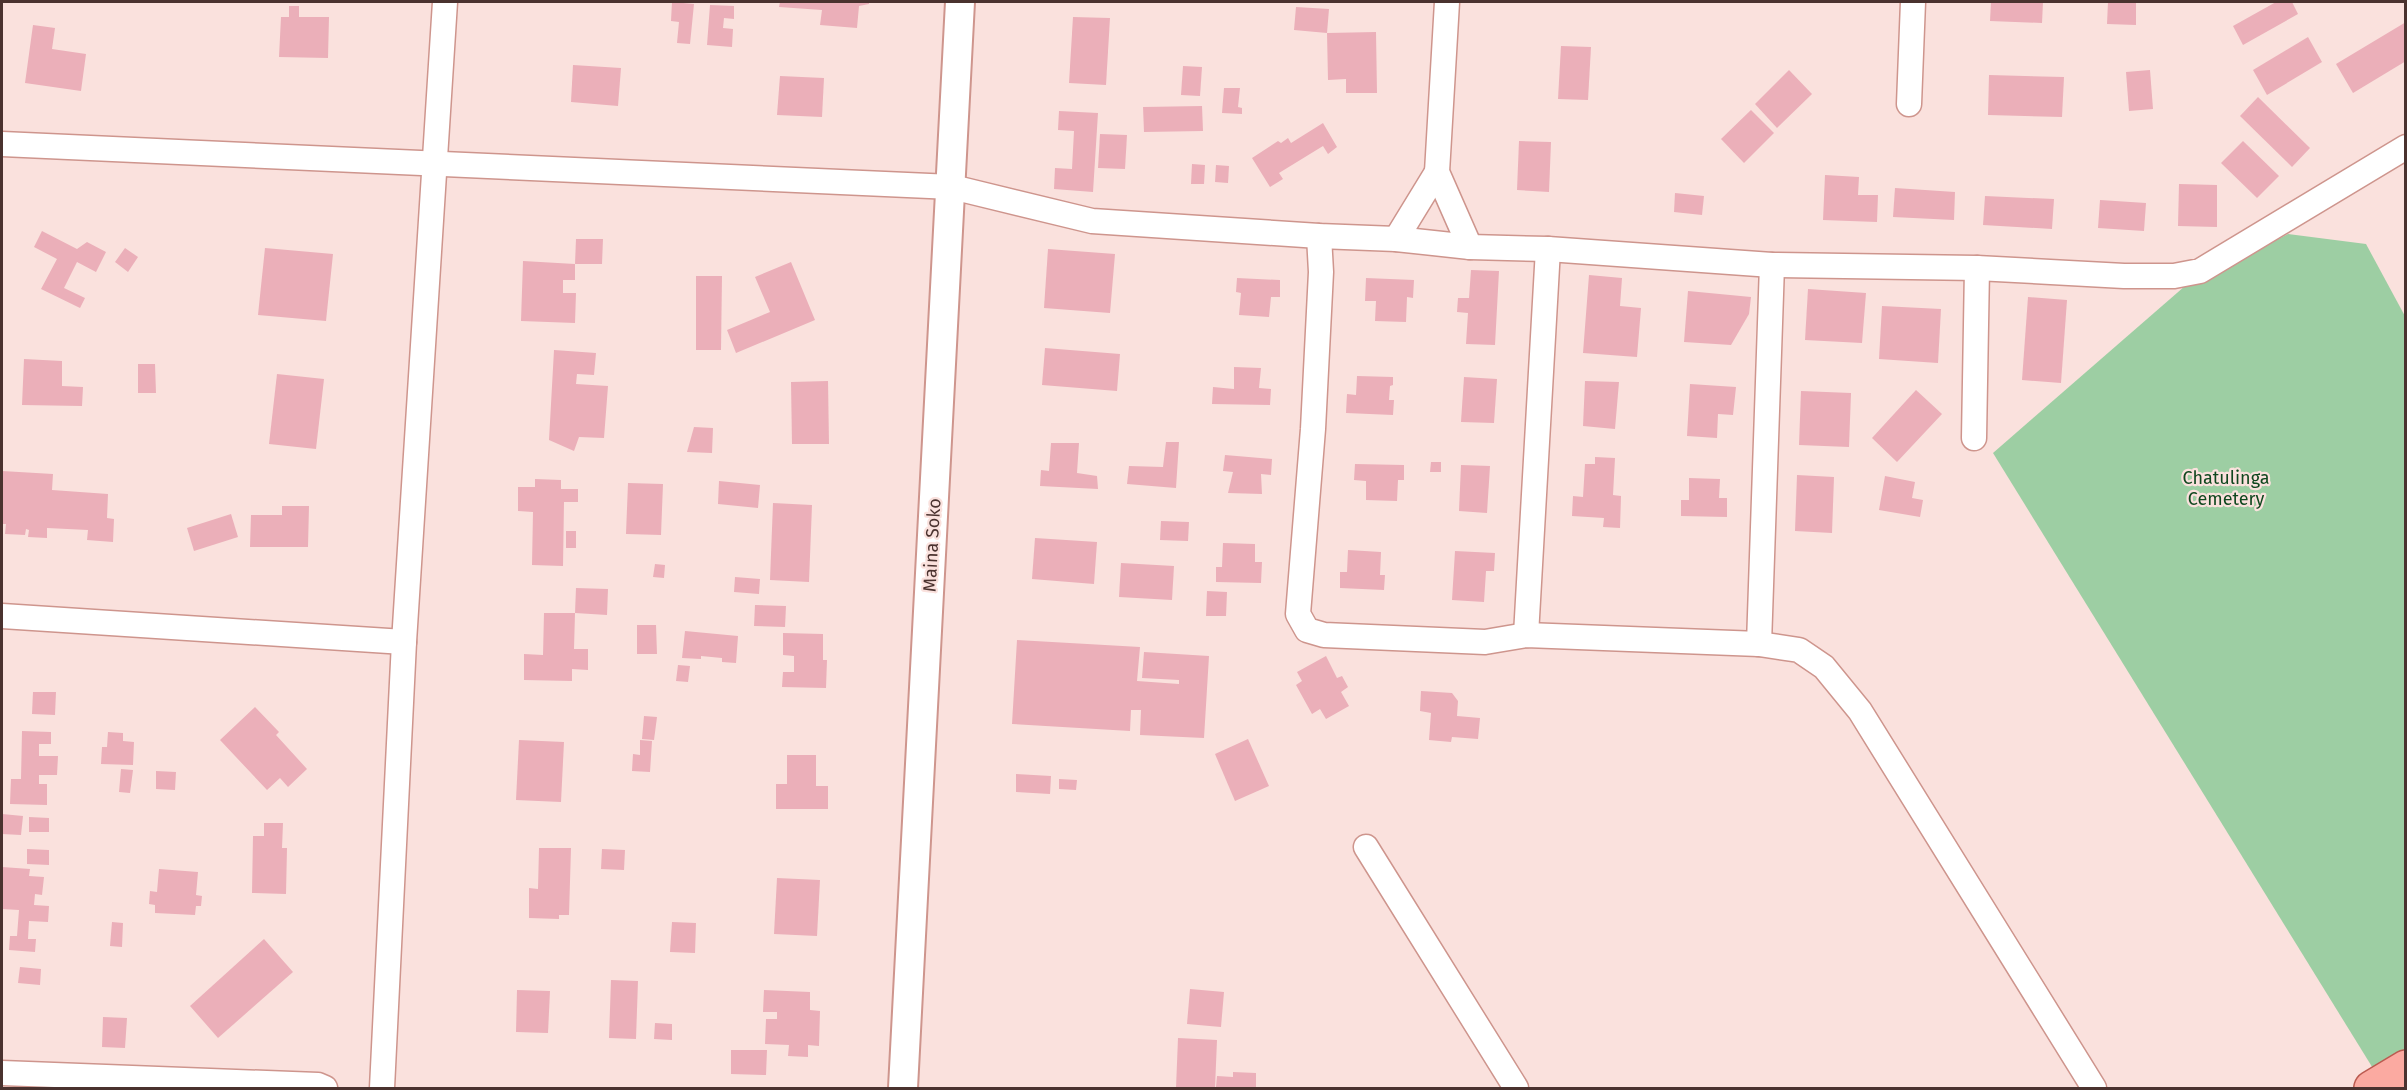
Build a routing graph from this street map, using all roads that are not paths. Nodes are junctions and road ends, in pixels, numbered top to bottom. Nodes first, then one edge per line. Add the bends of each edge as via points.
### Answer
1 (445, 2) edge
2 (960, 2) edge
3 (1447, 2) edge
4 (1913, 2) edge
5 (1910, 104) dead end
6 (2, 144) edge
7 (2406, 147) edge
8 (434, 164) junction
9 (1437, 172) junction
10 (951, 187) junction
11 (1319, 236) junction
12 (1396, 238) junction
13 (1470, 247) junction
14 (1548, 249) junction
15 (1772, 265) junction
16 (1977, 268) junction
17 (1974, 438) dead end
18 (2, 616) edge
19 (1526, 635) junction
20 (404, 642) junction
21 (1759, 644) junction
22 (1366, 847) dead end
23 (2406, 1067) edge
24 (2, 1072) edge
25 (326, 1089) edge
26 (382, 1089) edge
27 (903, 1089) edge
28 (1516, 1089) edge
29 (2094, 1089) edge
30 (2371, 1089) edge

1 - 8 street
2 - 10 street, Maina Soko
3 - 9 street
4 - 5 street
6 - 8 street
7 - 16 street via 2200,271 2174,276 2134,276
8 - 10 street
8 - 20 street
9 - 12 street
9 - 13 street
10 - 11 street via 1092,221
10 - 27 street, Maina Soko
11 - 12 street
11 - 19 street via 1321,272 1313,429 1298,614 1307,630 1324,635 1485,642
12 - 13 street
13 - 14 street
14 - 15 street
14 - 19 street
15 - 16 street
15 - 21 street
16 - 17 street
18 - 20 street
19 - 21 street
20 - 26 street
21 - 29 street via 1799,650 1824,667 1860,711
22 - 28 street
23 - 30 main road
24 - 25 street via 318,1085

